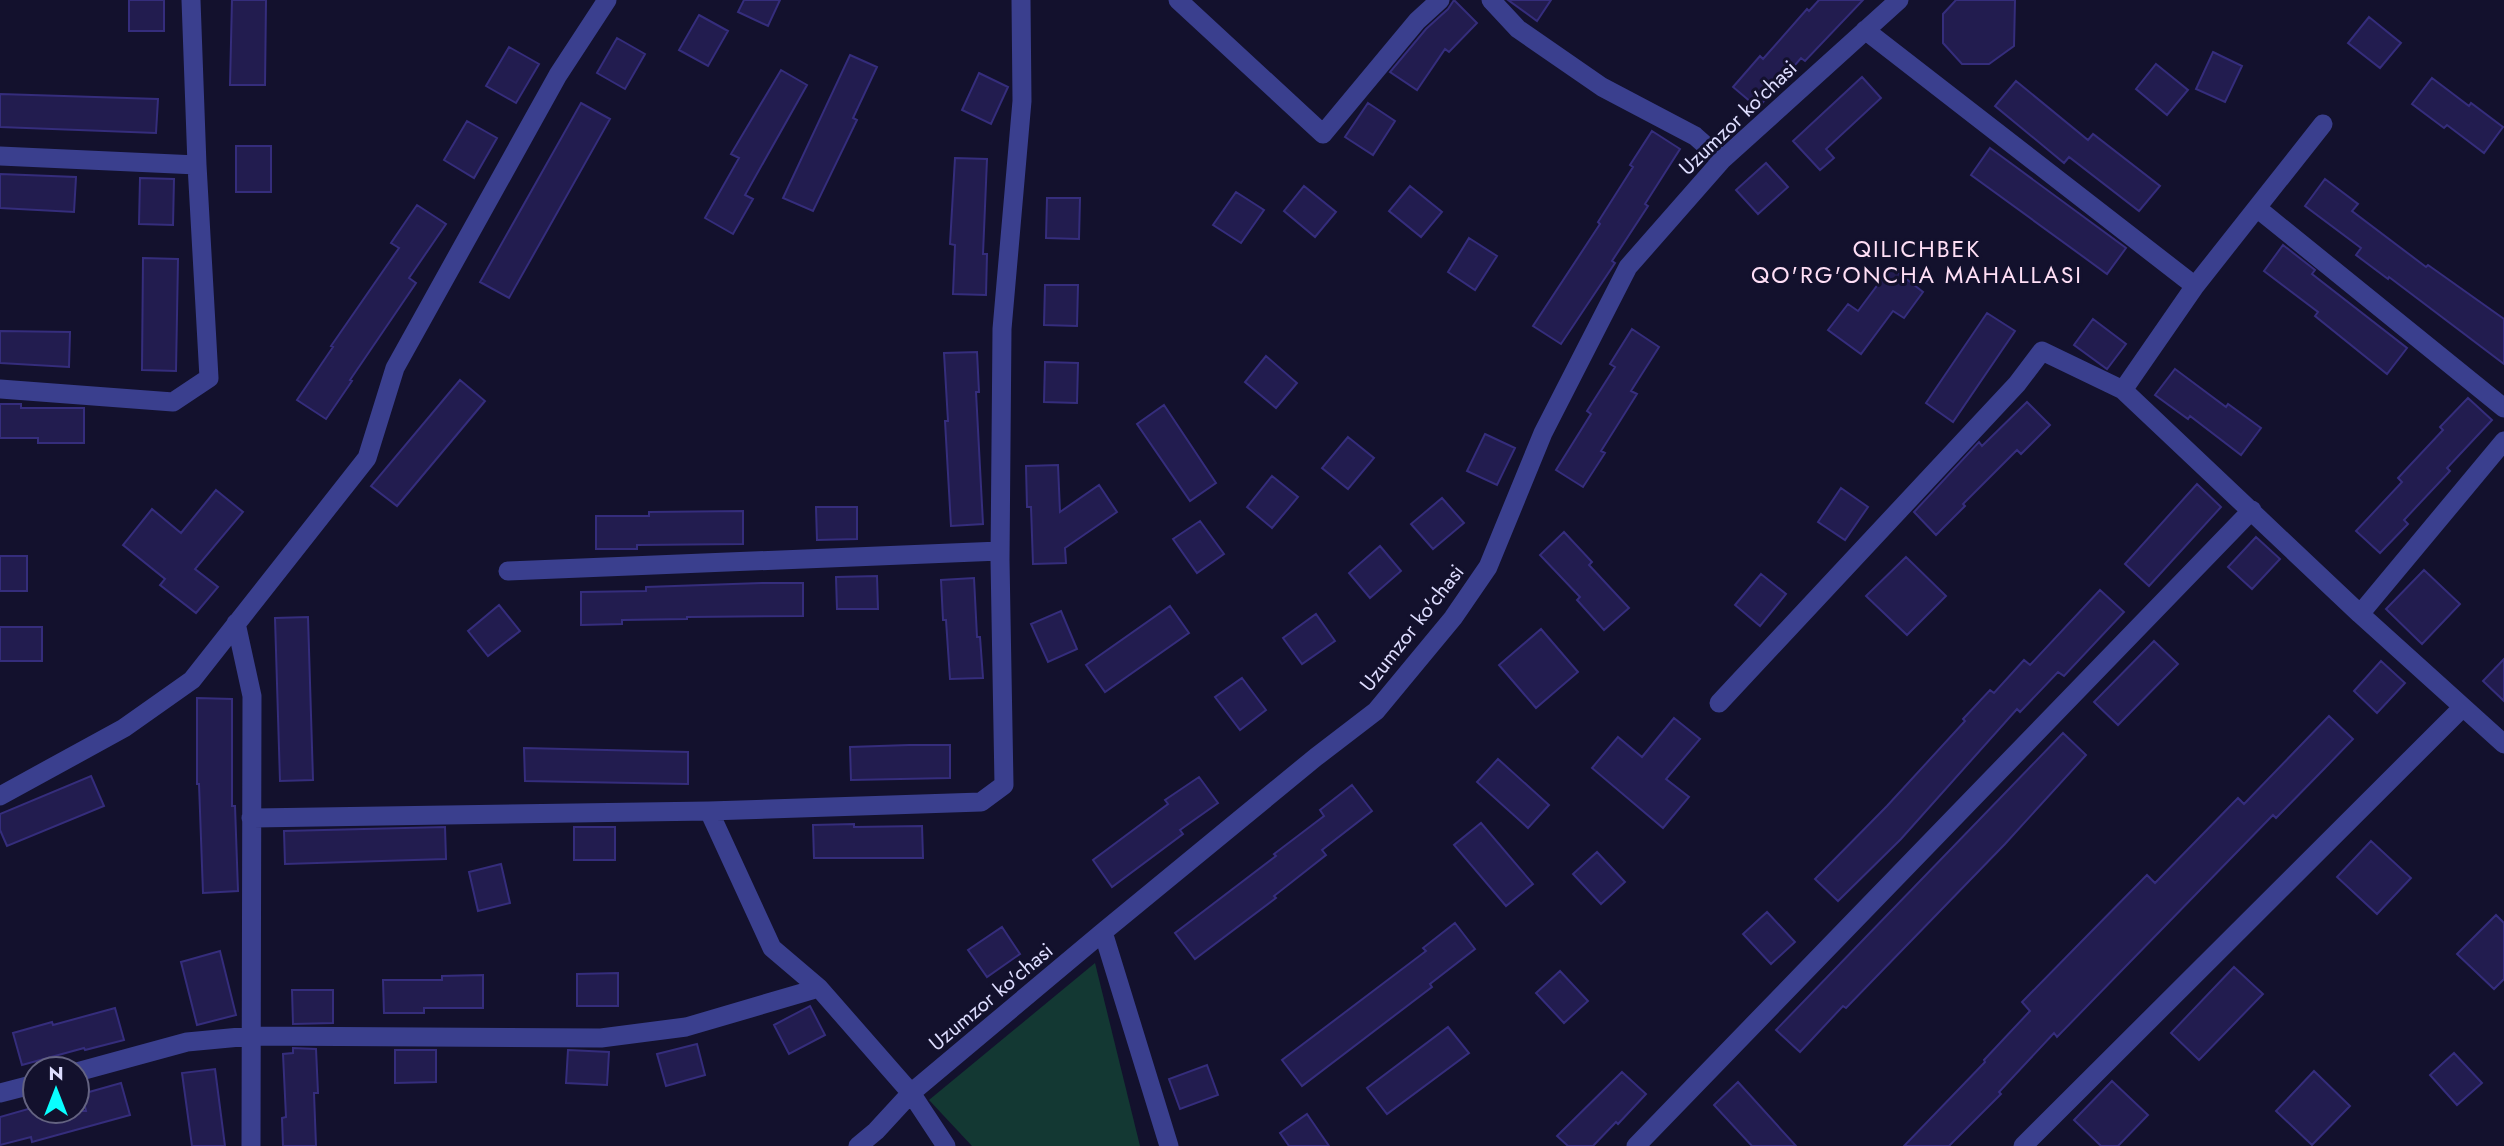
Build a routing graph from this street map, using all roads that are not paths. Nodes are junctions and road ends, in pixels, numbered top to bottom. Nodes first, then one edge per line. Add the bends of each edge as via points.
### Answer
1 (191, 0) edge
2 (607, 0) edge
3 (1021, 0) edge
4 (1178, 0) edge
5 (1440, 0) edge
6 (1491, 0) edge
7 (1899, 0) edge
8 (1865, 30) junction
9 (2323, 124) dead end
10 (0, 156) edge
11 (1722, 160) junction
12 (197, 165) junction
13 (2257, 208) junction
14 (2195, 286) junction
15 (0, 390) edge
16 (2123, 390) junction
17 (2504, 408) edge
18 (2504, 441) edge
19 (2252, 510) junction
20 (1000, 551) junction
21 (508, 571) dead end
22 (2360, 614) junction
23 (236, 622) junction
24 (1719, 703) dead end
25 (2463, 707) junction
26 (2504, 744) edge
27 (0, 796) edge
28 (709, 811) junction
29 (251, 818) junction
30 (1103, 932) junction
31 (819, 988) junction
32 (251, 1036) junction
33 (91, 1068) edge
34 (21, 1088) edge
35 (0, 1093) edge
36 (911, 1093) junction
37 (251, 1146) edge
38 (858, 1146) edge
39 (946, 1146) edge
40 (1169, 1146) edge
41 (1636, 1146) edge
42 (2023, 1146) edge

1 - 12 street
2 - 23 street via 558,75 395,368 367,458
3 - 20 street via 1022,101 1002,329
4 - 5 street via 1322,134
6 - 11 street via 1518,30 1602,87 1695,136
7 - 8 street, Uzumzor ko'chasi
8 - 11 street, Uzumzor ko'chasi
8 - 14 street
9 - 13 street
10 - 12 street
11 - 30 street, Uzumzor ko'chasi via 1628,267 1542,433 1488,566 1453,618 1376,711
12 - 15 street via 209,378 173,402
13 - 14 street
13 - 17 street
14 - 16 street
16 - 19 street
16 - 24 street via 2042,351 2017,384
18 - 22 street
19 - 22 street
19 - 41 street
20 - 21 street
20 - 28 street via 1004,785 981,802
22 - 25 street
23 - 27 street via 192,680 124,728
23 - 29 street via 252,696
25 - 26 street
25 - 42 street
28 - 29 street
28 - 31 street via 772,948
29 - 32 street
30 - 36 street, Uzumzor ko'chasi
30 - 40 street
31 - 32 street via 685,1027 601,1038
31 - 36 street
32 - 33 street via 187,1042
32 - 37 street
34 - 35 street
36 - 38 street, Uzumzor ko'chasi
36 - 39 street

